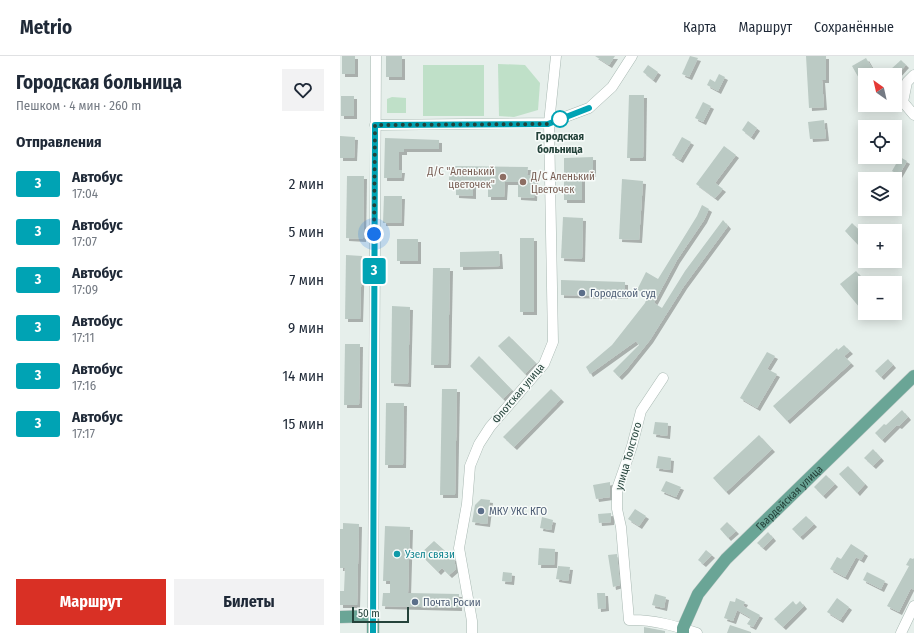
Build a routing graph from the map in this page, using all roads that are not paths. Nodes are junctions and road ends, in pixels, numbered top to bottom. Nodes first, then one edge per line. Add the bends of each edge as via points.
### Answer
1 (376, 56) edge
2 (556, 56) edge
3 (632, 56) edge
4 (914, 75) edge
5 (914, 115) edge
6 (548, 124) junction
7 (375, 125) junction
8 (914, 376) edge
9 (663, 378) dead end
10 (914, 606) edge
11 (373, 616) junction
12 (340, 617) edge
13 (683, 631) edge
14 (373, 633) edge
15 (472, 633) edge
16 (696, 633) edge
17 (900, 633) edge

1 - 7 street
2 - 6 street, Флотская улица
3 - 6 street via 612,87 589,108
4 - 5 street via 907,82 903,102
6 - 7 street
6 - 15 street, Флотская улица via 553,342 544,364 490,427 479,444 470,466 467,504 459,548
7 - 11 street
8 - 13 main road, Гвардейская улица via 726,559 698,594
9 - 13 street, улица Толстого via 641,411 617,489 617,509 629,616
10 - 17 street
11 - 12 main road
11 - 14 main road
13 - 16 street, улица Толстого

